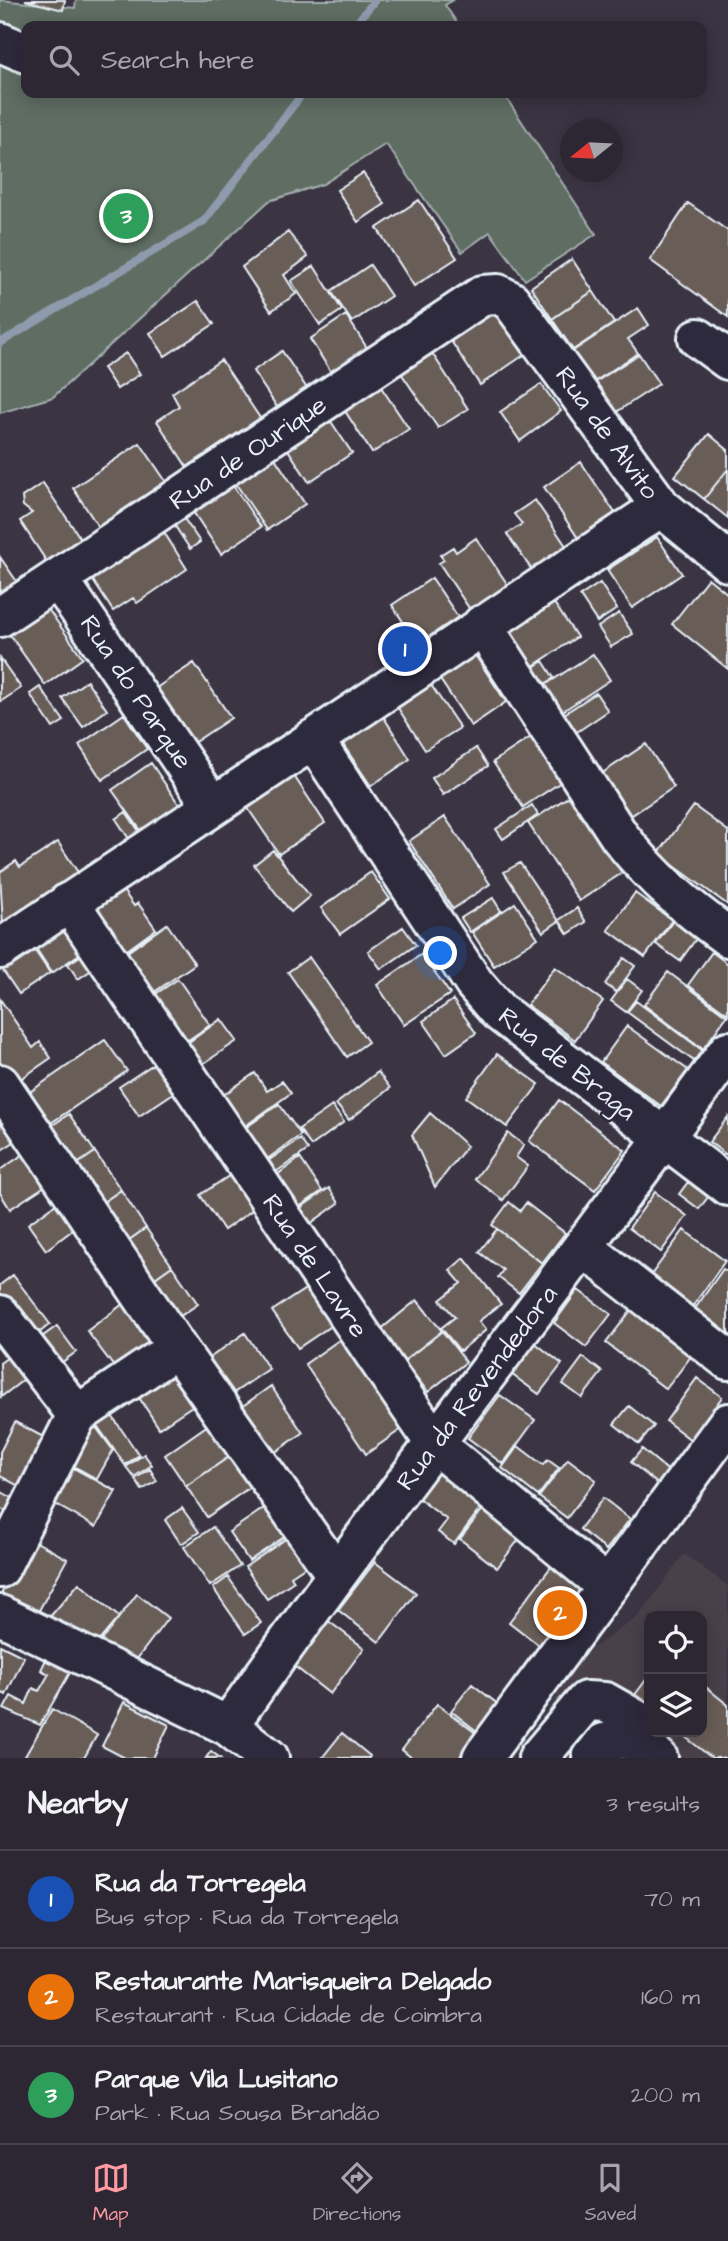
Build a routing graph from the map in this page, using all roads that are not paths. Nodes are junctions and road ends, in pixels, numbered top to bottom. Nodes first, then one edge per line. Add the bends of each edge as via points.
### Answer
1 (0, 42) edge
2 (21, 51) edge
3 (498, 294) joint
4 (698, 338) dead end
5 (728, 360) edge
6 (661, 507) junction
7 (728, 562) edge
8 (59, 580) junction
9 (0, 617) edge
10 (482, 625) junction
11 (313, 739) junction
12 (212, 805) junction
13 (69, 902) junction
14 (728, 937) edge
15 (0, 949) edge
16 (728, 1051) edge
17 (0, 1084) edge
18 (664, 1139) junction
19 (728, 1185) edge
20 (583, 1247) junction
21 (0, 1315) edge
22 (177, 1348) junction
23 (728, 1360) edge
24 (77, 1415) junction
25 (728, 1423) edge
26 (436, 1445) junction
27 (0, 1568) edge
28 (335, 1573) junction
29 (608, 1587) junction
30 (0, 1615) edge
31 (644, 1724) edge
32 (228, 1726) junction
33 (661, 1737) edge
34 (269, 1758) edge
35 (482, 1758) edge
36 (538, 1758) edge
37 (592, 1758) edge
38 (657, 1758) edge
39 (673, 1758) edge

1 - 2 street
3 - 6 street, Rua de Alvito via 511,301
3 - 8 street, Rua de Ourique via 483,295
4 - 5 street
6 - 7 street, Rua de Alvito
6 - 10 street
8 - 9 street, Rua de Ourique
8 - 12 street, Rua do Parque
10 - 11 street
10 - 14 street via 644,868
11 - 12 street
11 - 18 street, Rua de Braga via 474,983 498,1011
12 - 13 street
13 - 15 street
13 - 26 street, Rua de Lavre
16 - 18 street, Rua da Revendedora
17 - 22 street
18 - 19 street, Rua de Braga
18 - 20 street, Rua da Revendedora
20 - 23 street
20 - 26 street, Rua da Revendedora
21 - 24 street
22 - 24 street
22 - 28 street
24 - 27 street
25 - 29 street
26 - 28 street, Rua da Revendedora
26 - 29 street, Rua de Lavre
28 - 32 street, Rua da Revendedora
29 - 35 street
30 - 32 street
31 - 36 street via 605,1702 586,1701
32 - 34 street
33 - 39 street via 671,1745
37 - 38 street via 604,1743 627,1738

